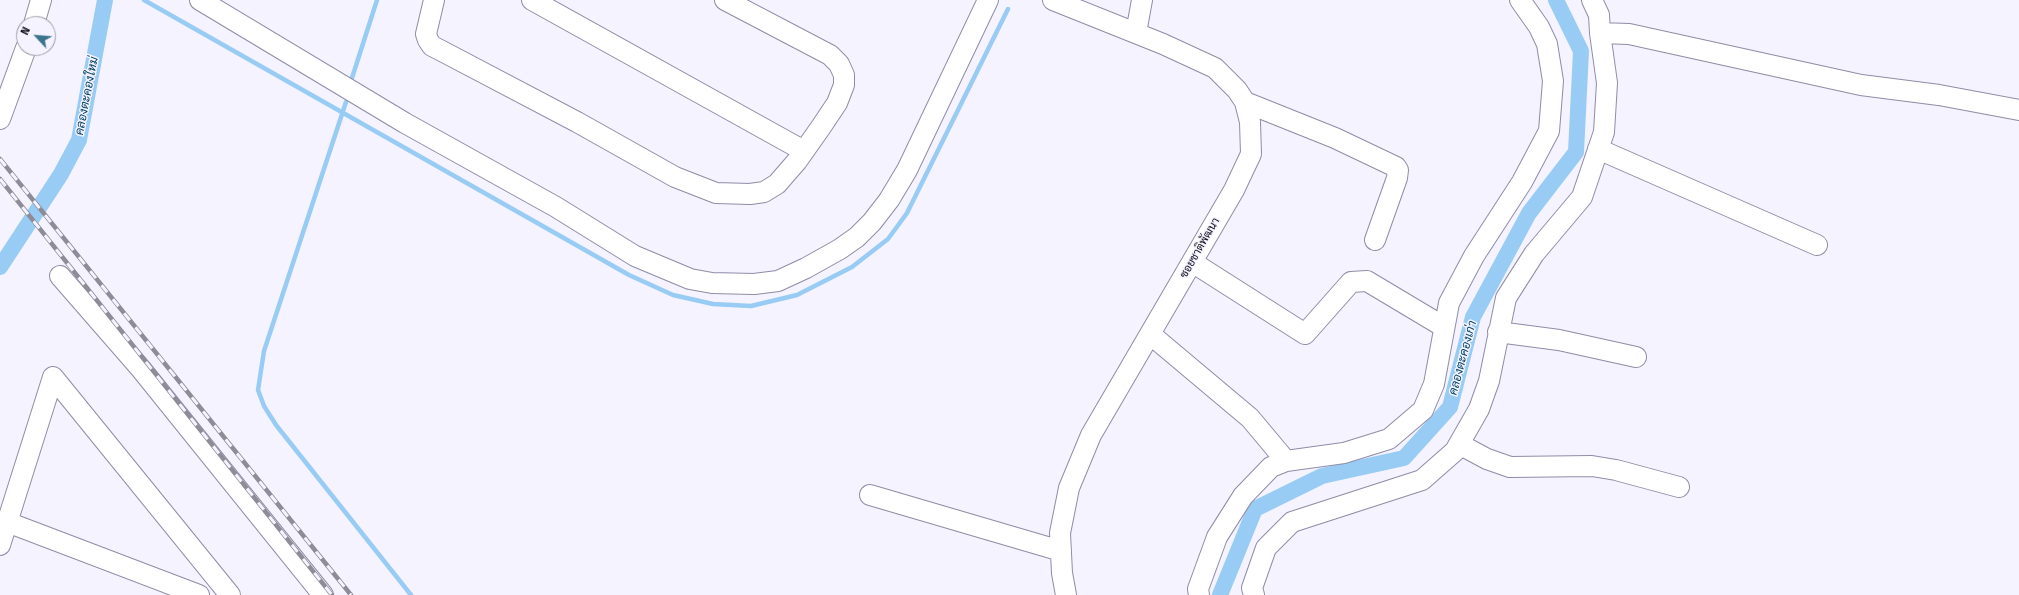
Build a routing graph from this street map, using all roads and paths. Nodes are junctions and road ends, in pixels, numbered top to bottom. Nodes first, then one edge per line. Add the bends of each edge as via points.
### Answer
1 (41, 0) edge
2 (200, 0) edge
3 (434, 0) edge
4 (532, 0) edge
5 (725, 0) edge
6 (988, 0) edge
7 (1053, 0) edge
8 (1142, 0) edge
9 (1520, 0) edge
10 (1592, 0) edge
11 (36, 16) edge
12 (1136, 33) junction
13 (1600, 34) junction
14 (23, 56) edge
15 (1245, 102) junction
16 (2019, 110) edge
17 (0, 119) edge
18 (1598, 149) junction
19 (804, 151) junction
20 (1375, 240) dead end
21 (1817, 245) dead end
22 (1192, 262) junction
23 (60, 276) dead end
24 (1444, 327) junction
25 (1498, 332) junction
26 (1150, 334) junction
27 (1636, 357) dead end
28 (1459, 444) junction
29 (1286, 461) junction
30 (1679, 487) dead end
31 (870, 495) dead end
32 (7, 522) junction
33 (0, 545) edge
34 (1061, 551) junction
35 (199, 595) edge
36 (230, 595) edge
37 (323, 595) edge
38 (1066, 595) edge
39 (1199, 595) edge
40 (1254, 595) edge

1 - 11 street
2 - 6 street via 405,123 556,207 635,256 690,278 712,283 740,284 778,281 806,268 840,249 872,222 907,170
3 - 19 street via 426,34 432,46 675,177 716,193 764,192 777,184
4 - 19 street
5 - 19 street via 830,55 839,64 844,75 844,85 837,102
7 - 12 street, ซอยชาติพัฒนา
8 - 12 street
9 - 24 street via 1548,44 1553,81 1548,131 1522,182 1467,269 1449,303
10 - 13 street via 1599,15
12 - 15 street, ซอยชาติพัฒนา via 1215,68
13 - 16 street via 1630,34 1860,85 1939,95
13 - 18 street via 1607,83 1604,132
14 - 17 street
15 - 20 street via 1335,138 1396,167 1397,178
15 - 22 street, ซอยชาติพัฒนา via 1250,122 1251,154 1234,190
18 - 21 street
18 - 25 street via 1582,198 1534,254 1506,298
22 - 24 street via 1305,334 1352,282 1359,281 1367,281
22 - 26 street, ซอยชาติพัฒนา
23 - 37 street via 141,369
24 - 29 street via 1434,384 1423,410 1389,439 1344,453
25 - 27 street via 1559,340
25 - 28 street via 1489,381 1479,409
26 - 29 street via 1246,413
26 - 34 street, ซอยชาติพัฒนา via 1091,435 1069,488 1060,533
28 - 30 street via 1487,459 1510,467 1592,466
28 - 40 street via 1455,451 1422,480 1292,522 1266,548 1252,588
29 - 39 street via 1271,467 1242,496 1217,537 1198,588
31 - 34 street
32 - 33 street
32 - 35 street
32 - 36 street via 53,378
34 - 38 street, ซอยชาติพัฒนา

